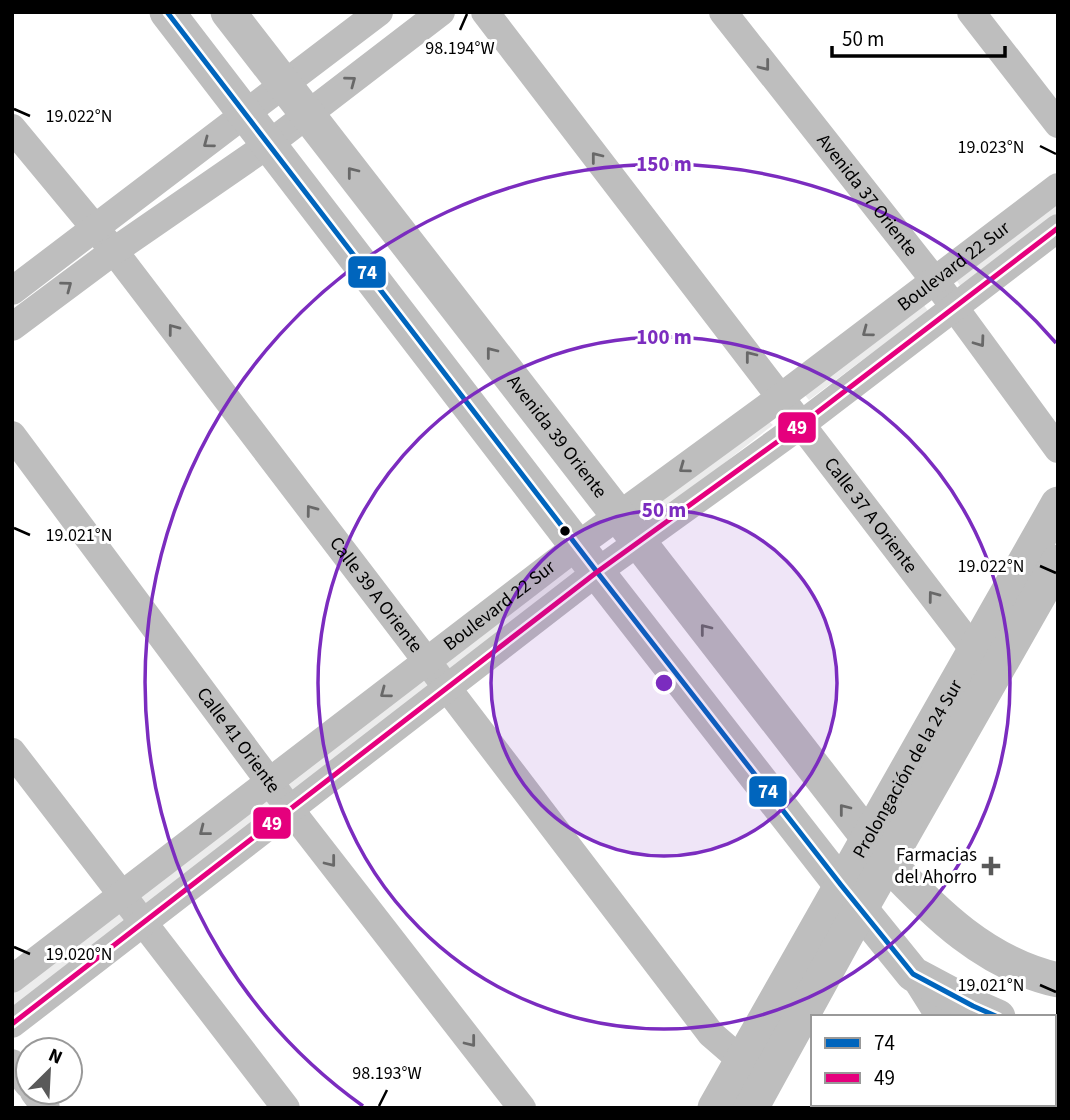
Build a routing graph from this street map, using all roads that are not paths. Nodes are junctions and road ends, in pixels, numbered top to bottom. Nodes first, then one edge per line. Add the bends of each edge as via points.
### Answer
1 (167, 12) edge
2 (228, 12) edge
3 (379, 12) edge
4 (442, 12) edge
5 (485, 12) edge
6 (723, 12) edge
7 (971, 12) edge
8 (284, 85) junction
9 (246, 114) junction
10 (307, 115) junction
11 (1058, 124) edge
12 (12, 128) edge
13 (269, 144) junction
14 (1058, 187) edge
15 (1058, 228) edge
16 (95, 230) junction
17 (114, 251) junction
18 (934, 281) junction
19 (12, 291) edge
20 (954, 307) junction
21 (12, 327) edge
22 (781, 397) junction
23 (802, 424) junction
24 (12, 435) edge
25 (1058, 449) edge
26 (1058, 504) edge
27 (628, 529) junction
28 (587, 559) junction
29 (1058, 562) edge
30 (974, 650) junction
31 (427, 662) junction
32 (447, 689) junction
33 (12, 752) edge
34 (269, 781) junction
35 (289, 808) junction
36 (877, 850) junction
37 (122, 894) junction
38 (851, 896) junction
39 (143, 922) junction
40 (1054, 972) edge
41 (913, 974) junction
42 (12, 979) edge
43 (939, 1015) edge
44 (993, 1015) edge
45 (12, 1024) edge
46 (741, 1060) junction
47 (286, 1108) edge
48 (522, 1108) edge
49 (715, 1108) edge
50 (751, 1108) edge

1 - 9 main road
2 - 8 main road, Avenida 39 Oriente
3 - 8 street
10 -> 4 street
22 -> 5 street, Calle 37 A Oriente
6 -> 18 street, Avenida 37 Oriente
7 - 11 street
8 - 9 street
8 - 10 main road, Avenida 39 Oriente
9 - 13 main road
9 -> 16 street
10 - 13 street
27 -> 10 main road, Avenida 39 Oriente
12 - 16 street, Calle 39 A Oriente
13 - 17 street
13 - 28 main road
14 - 18 street, Boulevard 22 Sur
15 - 20 street, Boulevard 22 Sur
16 - 17 street, Calle 39 A Oriente
16 - 19 street
21 -> 17 street
31 -> 17 street, Calle 39 A Oriente
18 - 20 street, Avenida 37 Oriente
18 -> 22 street, Boulevard 22 Sur
20 - 23 street, Boulevard 22 Sur
20 -> 25 street, Avenida 37 Oriente
22 - 23 street, Calle 37 A Oriente
22 -> 27 street, Boulevard 22 Sur
23 - 27 street, Boulevard 22 Sur
30 -> 23 street, Calle 37 A Oriente
24 - 34 street, Calle 41 Oriente
26 - 30 main road, Prolongación de la 24 Sur
27 - 28 street, Boulevard 22 Sur
36 -> 27 main road, Avenida 39 Oriente
28 - 31 street, Boulevard 22 Sur
28 - 32 street, Boulevard 22 Sur
28 - 38 main road
29 - 36 main road, Prolongación de la 24 Sur
30 - 36 main road, Prolongación de la 24 Sur
31 - 32 street, Calle 39 A Oriente
31 -> 34 street, Boulevard 22 Sur
32 - 35 street, Boulevard 22 Sur
32 - 46 street, Calle 39 A Oriente via 711,1034
33 - 37 street
34 - 35 street, Calle 41 Oriente
34 -> 37 street, Boulevard 22 Sur
35 - 39 street, Boulevard 22 Sur
35 -> 48 street, Calle 41 Oriente
36 - 38 main road, Prolongación de la 24 Sur
36 - 40 main road, Avenida 39 Oriente via 928,906 982,948 1014,965
37 - 39 street
37 - 42 street, Boulevard 22 Sur
38 - 41 main road
38 - 46 main road, Prolongación de la 24 Sur
38 - 50 main road, Prolongación de la 24 Sur
39 - 45 street, Boulevard 22 Sur
39 - 47 street
41 - 43 street
41 - 44 main road
46 - 49 main road, Prolongación de la 24 Sur

